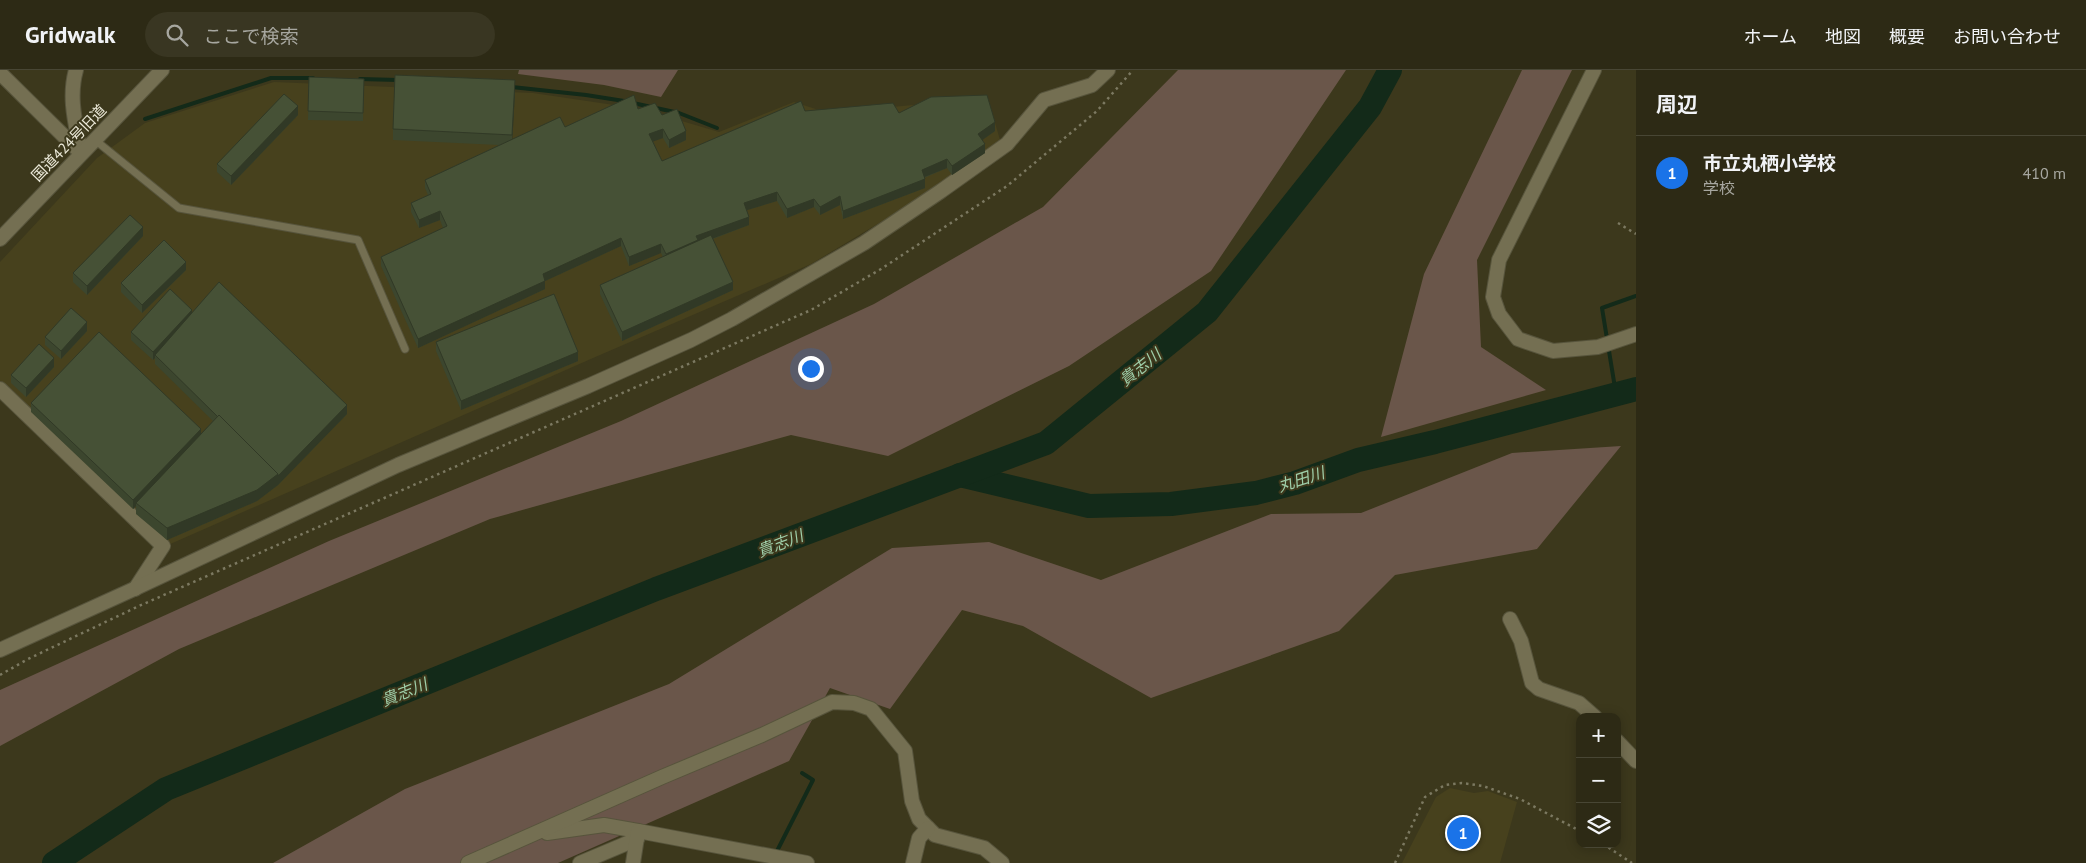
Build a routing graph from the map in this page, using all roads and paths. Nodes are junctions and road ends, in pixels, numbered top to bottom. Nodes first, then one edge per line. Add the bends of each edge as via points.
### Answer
1 (76, 70) edge
2 (162, 70) edge
3 (1108, 70) edge
4 (1594, 70) edge
5 (0, 73) edge
6 (94, 140) junction
7 (81, 153) junction
8 (1618, 223) dead end
9 (1636, 234) edge
10 (0, 239) edge
11 (1636, 334) edge
12 (405, 348) dead end
13 (0, 389) edge
14 (134, 589) junction
15 (1510, 619) dead end
16 (0, 650) edge
17 (1590, 713) edge
18 (1621, 745) edge
19 (1636, 762) edge
20 (928, 828) junction
21 (1576, 829) edge
22 (538, 832) junction
23 (637, 835) junction
24 (1609, 848) edge
25 (766, 859) edge
26 (468, 863) edge
27 (580, 863) edge
28 (633, 863) edge
29 (807, 863) edge
30 (913, 863) edge
31 (1002, 863) edge
32 (1395, 863) edge
33 (1632, 863) edge

1 - 7 street via 72,105
2 - 6 street, 国道424号旧道
3 - 14 street via 1092,85 1044,100 1007,144 864,244 732,319 588,386 398,465
4 - 11 street via 1499,260 1493,298 1499,314 1518,339 1553,351 1598,346
5 - 7 street
6 - 7 street, 国道424号旧道
6 - 12 lane via 179,208 358,240
7 - 10 street, 国道424号旧道
8 - 9 path
13 - 14 street via 163,546
14 - 16 street
15 - 17 street via 1521,641 1532,683 1579,703
18 - 19 street
20 - 22 street via 919,819 912,801 905,751 871,709 832,702
20 - 30 street via 919,838
20 - 31 street via 935,835 984,848
21 - 32 path via 1520,799 1483,786 1445,785 1425,797
22 - 23 street via 604,826
22 - 26 street
23 - 25 street
23 - 27 street
23 - 28 street
24 - 33 path
25 - 29 street

